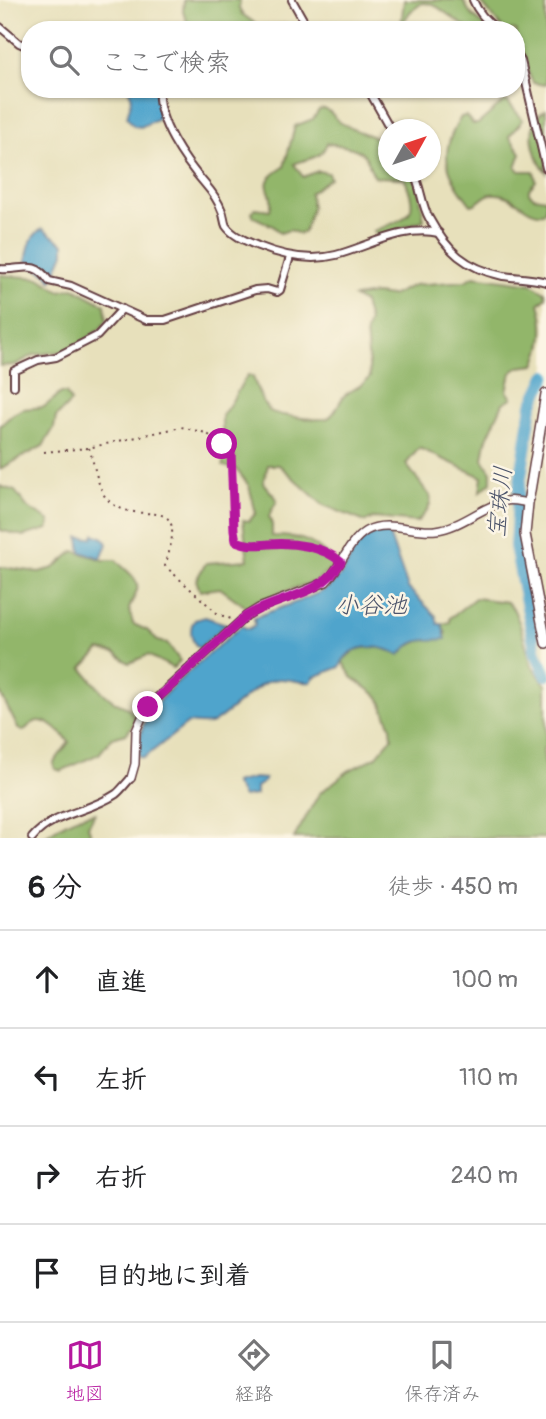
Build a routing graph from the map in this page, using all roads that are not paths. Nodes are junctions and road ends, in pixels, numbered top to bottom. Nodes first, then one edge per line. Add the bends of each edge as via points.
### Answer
1 (292, 0) edge
2 (473, 0) edge
3 (304, 21) edge
4 (487, 21) edge
5 (0, 27) edge
6 (21, 42) edge
7 (525, 78) edge
8 (160, 98) edge
9 (373, 98) edge
10 (385, 119) edge
11 (546, 167) edge
12 (418, 182) edge
13 (439, 233) junction
14 (290, 257) junction
15 (0, 269) edge
16 (546, 282) edge
17 (122, 309) junction
18 (14, 386) dead end
19 (546, 394) edge
20 (542, 443) edge
21 (526, 503) junction
22 (546, 643) edge
23 (131, 778) joint
24 (32, 838) edge

1 - 3 street
2 - 4 street
5 - 6 street
7 - 11 street
8 - 14 street via 163,115 183,158 214,194 225,225 240,238
9 - 10 street
12 - 13 street
13 - 14 street via 422,229 334,256
13 - 16 street via 456,256 472,267
14 - 17 street via 277,292 255,290 165,320 146,320
15 - 17 street via 31,266 44,272 49,281
17 - 18 street via 103,331 81,345 14,371
19 - 20 main road
20 - 21 main road
21 - 22 main road via 525,534
21 - 23 street via 504,501 433,531 389,526 370,529 358,537 326,582 259,608 237,623 144,713 136,731
23 - 24 street via 118,793 56,818

